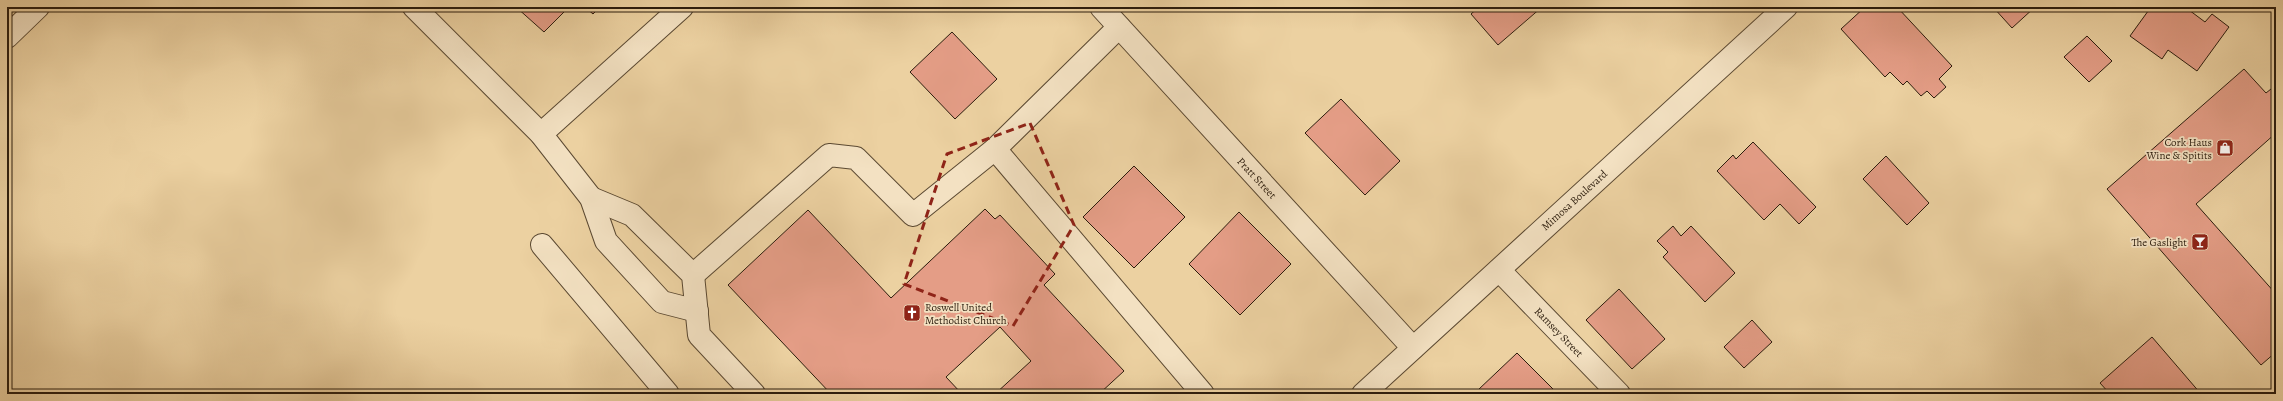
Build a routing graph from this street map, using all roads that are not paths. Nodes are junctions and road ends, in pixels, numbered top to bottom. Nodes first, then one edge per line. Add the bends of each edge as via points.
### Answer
1 (38, 7) edge
2 (414, 7) edge
3 (682, 7) edge
4 (1101, 7) edge
5 (1786, 7) edge
6 (1119, 27) junction
7 (7, 37) edge
8 (541, 134) junction
9 (995, 149) junction
10 (591, 198) junction
11 (542, 245) dead end
12 (1498, 270) junction
13 (693, 275) junction
14 (697, 311) junction
15 (1414, 348) junction
16 (668, 394) edge
17 (754, 394) edge
18 (1203, 394) edge
19 (1363, 394) edge
20 (1619, 394) edge

1 - 7 street
2 - 8 street
3 - 8 street
4 - 6 street, Pratt Street
5 - 12 street, Mimosa Boulevard
6 - 9 street
6 - 15 street, Pratt Street
8 - 10 street
9 - 13 street via 914,215 856,158 829,155
9 - 18 street
10 - 13 street via 632,215
10 - 14 street via 606,241 662,302
11 - 16 street
12 - 15 street, Mimosa Boulevard
12 - 20 street, Ramsey Street
13 - 14 street
14 - 17 street via 699,335
15 - 19 street, Mimosa Boulevard

